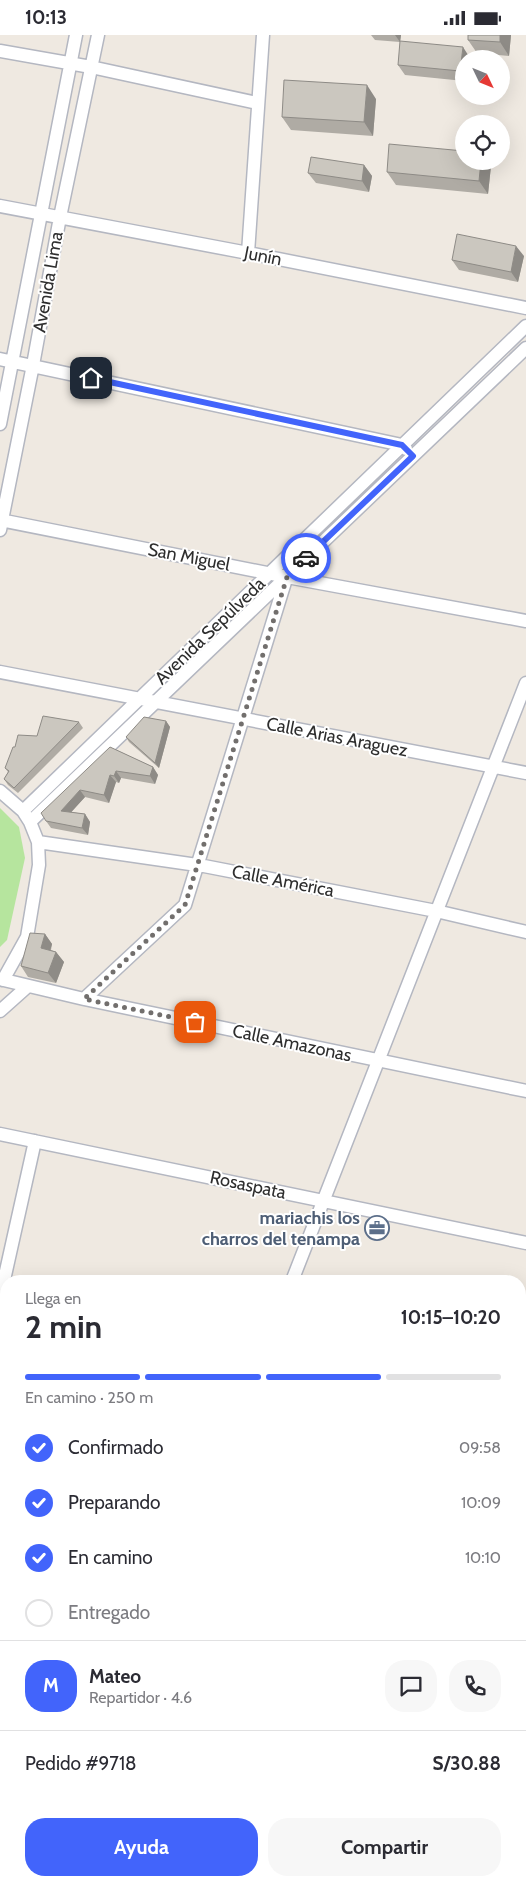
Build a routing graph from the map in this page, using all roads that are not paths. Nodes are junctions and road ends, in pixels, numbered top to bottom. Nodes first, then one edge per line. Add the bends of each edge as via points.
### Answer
1 (76, 35) edge
2 (98, 35) edge
3 (263, 35) edge
4 (0, 51) edge
5 (70, 64) junction
6 (92, 67) junction
7 (257, 103) junction
8 (0, 206) edge
9 (40, 214) junction
10 (60, 217) junction
11 (248, 253) junction
12 (526, 308) edge
13 (526, 326) edge
14 (526, 348) edge
15 (6, 360) edge
16 (33, 365) junction
17 (0, 424) edge
18 (402, 445) junction
19 (413, 456) junction
20 (1, 524) edge
21 (270, 573) junction
22 (287, 577) junction
23 (526, 621) edge
24 (0, 672) edge
25 (526, 683) edge
26 (139, 699) junction
27 (155, 703) junction
28 (242, 720) junction
29 (494, 766) junction
30 (526, 773) edge
31 (0, 791) edge
32 (27, 816) junction
33 (38, 842) junction
34 (197, 865) junction
35 (436, 911) junction
36 (526, 932) edge
37 (1, 980) edge
38 (28, 986) junction
39 (84, 999) junction
40 (0, 1011) edge
41 (379, 1061) junction
42 (526, 1091) edge
43 (0, 1134) edge
44 (35, 1141) junction
45 (324, 1201) junction
46 (526, 1243) edge
47 (7, 1275) edge
48 (294, 1275) edge

1 - 5 street, Avenida Lima
2 - 6 street, Avenida Lima
3 - 7 street
4 - 5 street
5 - 6 street
5 - 9 street, Avenida Lima
6 - 7 street
6 - 10 street, Avenida Lima
7 - 11 street
8 - 9 street, Junín
9 - 10 street, Junín
9 - 15 street, Avenida Lima
10 - 11 street, Junín
10 - 16 street, Avenida Lima
11 - 12 street, Junín
13 - 18 street, Avenida Sepúlveda
14 - 19 street, Avenida Sepúlveda
15 - 16 street
15 - 17 street, Avenida Lima
16 - 18 street
16 - 20 street, Avenida Lima
18 - 19 street
18 - 21 street, Avenida Sepúlveda
19 - 22 street, Avenida Sepúlveda
20 - 21 street, San Miguel
21 - 22 street, San Miguel
21 - 26 street, Avenida Sepúlveda
22 - 23 street, San Miguel
22 - 27 street, Avenida Sepúlveda
22 - 28 street
24 - 26 street, Calle Arias Araguez
25 - 29 street
26 - 27 street, Calle Arias Araguez
26 - 32 street, Avenida Sepúlveda
27 - 28 street, Calle Arias Araguez
27 - 32 street, Avenida Sepúlveda
28 - 29 street, Calle Arias Araguez
28 - 34 street
29 - 30 street, Calle Arias Araguez
29 - 35 street
31 - 32 street
32 - 33 street
33 - 34 street, Calle América
33 - 37 street via 40,865 26,937
34 - 35 street, Calle América
34 - 39 street via 185,905
35 - 36 street, Calle América
35 - 41 street
37 - 38 street, Calle Amazonas
38 - 39 street, Calle Amazonas
38 - 40 street
39 - 41 street, Calle Amazonas
41 - 42 street, Calle Amazonas
41 - 45 street
43 - 44 street, Rosaspata
44 - 45 street, Rosaspata
44 - 47 street
45 - 46 street, Rosaspata
45 - 48 street

